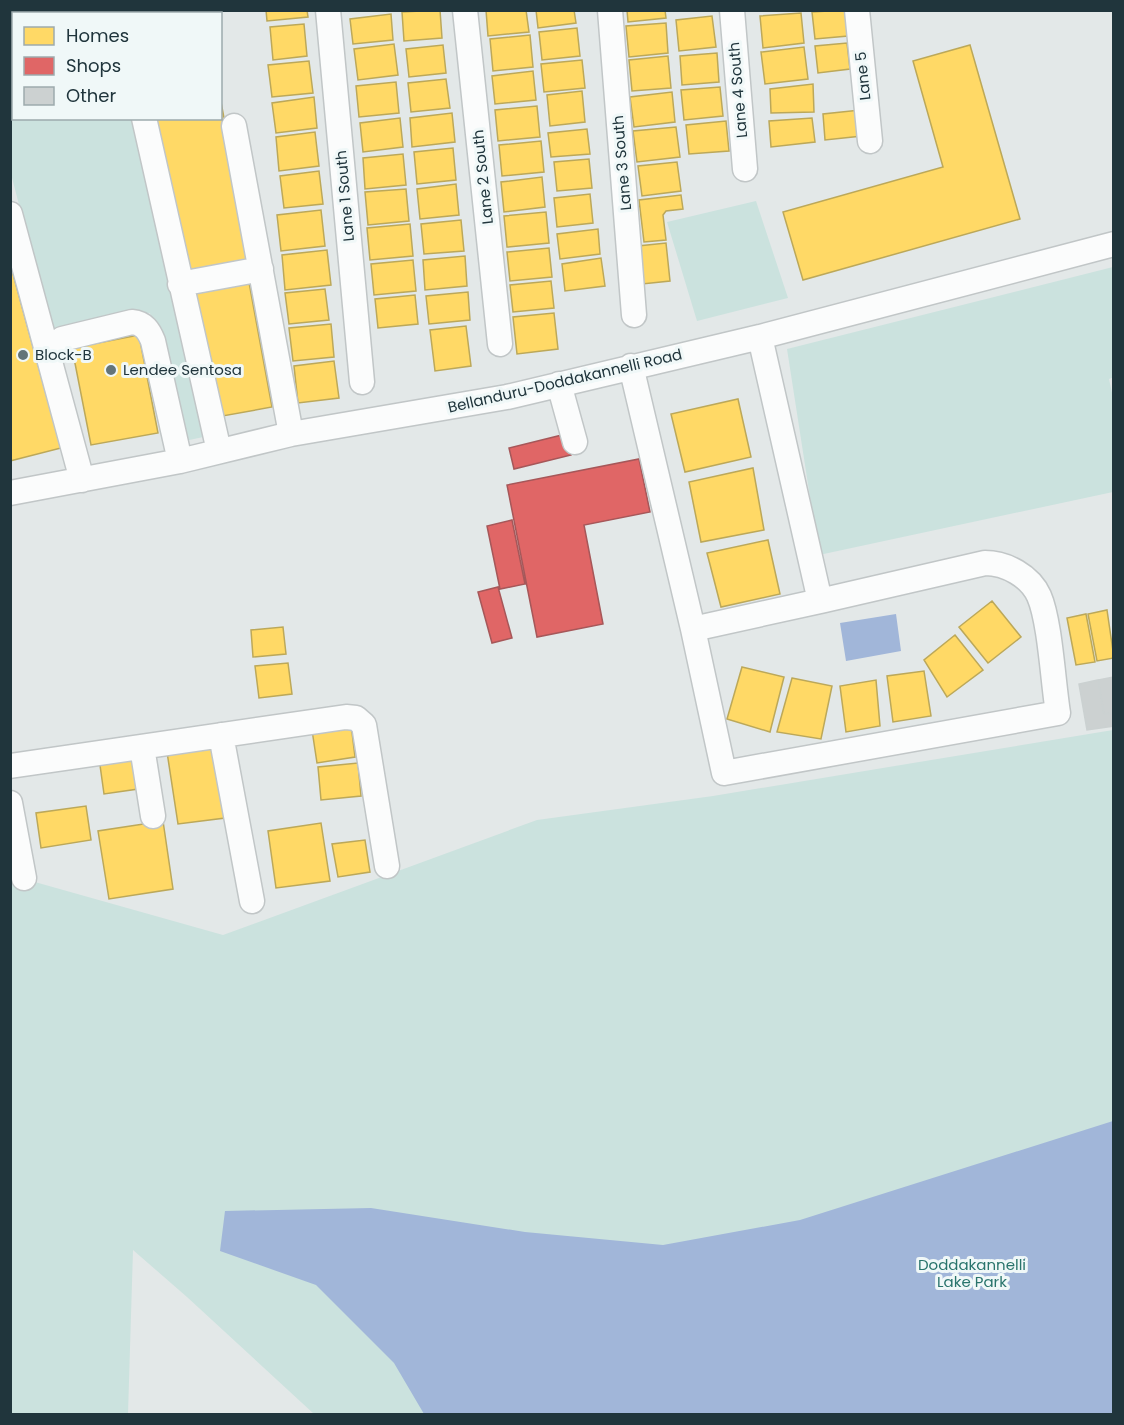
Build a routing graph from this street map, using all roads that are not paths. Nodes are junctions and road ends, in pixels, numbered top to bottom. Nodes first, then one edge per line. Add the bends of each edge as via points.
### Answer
1 (328, 10) edge
2 (465, 10) edge
3 (610, 10) edge
4 (732, 10) edge
5 (857, 10) edge
6 (144, 120) edge
7 (234, 126) dead end
8 (870, 141) dead end
9 (745, 169) dead end
10 (10, 214) edge
11 (1113, 244) edge
12 (261, 269) junction
13 (180, 284) junction
14 (634, 315) dead end
15 (760, 337) junction
16 (62, 339) dead end
17 (500, 344) dead end
18 (630, 366) junction
19 (362, 382) dead end
20 (558, 384) junction
21 (291, 434) junction
22 (575, 442) dead end
23 (219, 451) junction
24 (180, 460) junction
25 (82, 480) junction
26 (10, 493) edge
27 (820, 602) junction
28 (693, 630) junction
29 (221, 735) junction
30 (142, 747) junction
31 (10, 766) edge
32 (10, 803) edge
33 (153, 816) dead end
34 (387, 866) dead end
35 (24, 878) dead end
36 (252, 901) dead end

1 - 19 street, Lane 1 South
2 - 17 street, Lane 2 South
3 - 14 street, Lane 3 South
4 - 9 street, Lane 4 South
5 - 8 street, Lane 5
6 - 13 street
7 - 12 street
10 - 25 street via 33,311
11 - 15 street, Bellanduru-Doddakannelli Road
12 - 13 street
12 - 21 street
13 - 23 street
15 - 18 street, Bellanduru-Doddakannelli Road
15 - 27 street
16 - 24 street via 132,322 148,331
18 - 20 street, Bellanduru-Doddakannelli Road
18 - 28 street
20 - 21 street, Bellanduru-Doddakannelli Road via 507,397
20 - 22 street
21 - 23 street, Bellanduru-Doddakannelli Road
23 - 24 street, Bellanduru-Doddakannelli Road
24 - 25 street, Bellanduru-Doddakannelli Road
25 - 26 street, Bellanduru-Doddakannelli Road
27 - 28 street
27 - 28 street via 998,563 1021,575 1038,595 1058,713 724,773
29 - 30 street
29 - 34 street via 356,718 364,725
29 - 36 street
30 - 31 street
30 - 33 street
32 - 35 street

